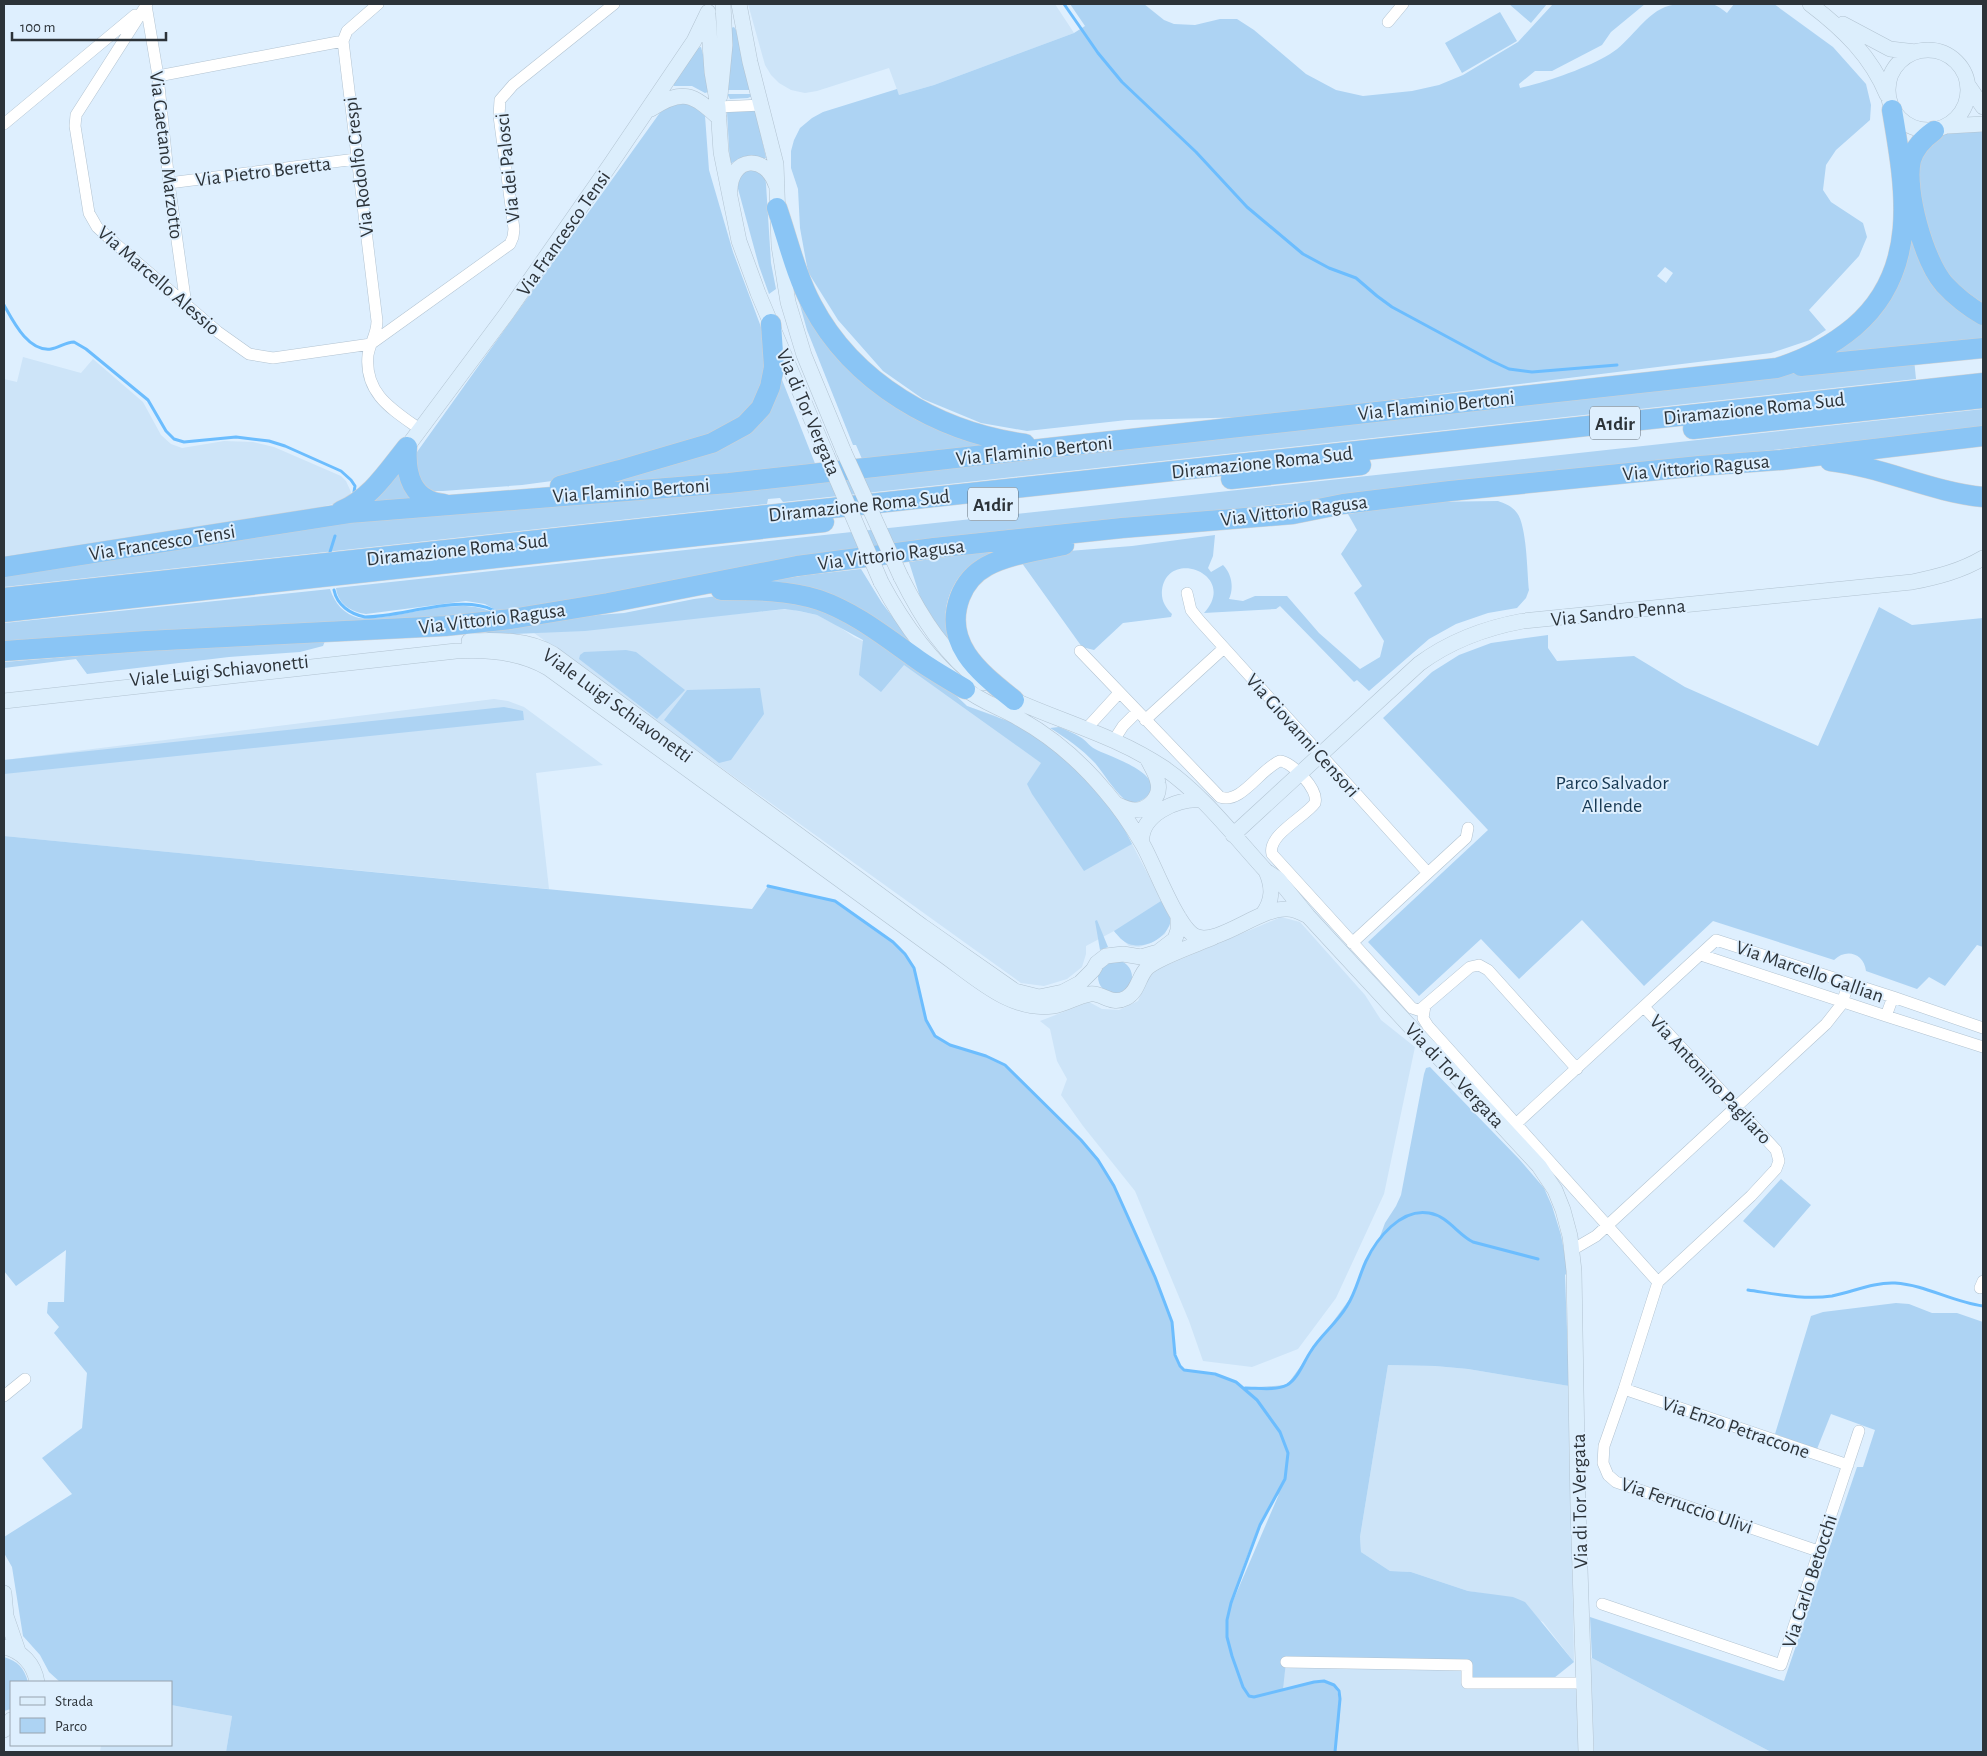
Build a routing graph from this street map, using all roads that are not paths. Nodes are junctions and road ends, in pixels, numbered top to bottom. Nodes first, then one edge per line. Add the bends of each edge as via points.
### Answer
1 (147, 4) edge
2 (378, 4) edge
3 (614, 4) edge
4 (723, 4) edge
5 (739, 4) edge
6 (1403, 4) edge
7 (1812, 5) edge
8 (708, 8) edge
9 (1388, 22) dead end
10 (343, 42) junction
11 (1916, 52) junction
12 (158, 76) junction
13 (1968, 85) junction
14 (1890, 103) junction
15 (762, 105) junction
16 (1983, 107) edge
17 (646, 113) junction
18 (719, 113) junction
19 (4, 124) edge
20 (1983, 124) edge
21 (1941, 128) junction
22 (356, 159) junction
23 (169, 183) junction
24 (777, 201) junction
25 (732, 202) junction
26 (186, 305) junction
27 (1983, 314) edge
28 (771, 324) junction
29 (371, 344) junction
30 (1983, 348) edge
31 (1747, 371) junction
32 (1983, 383) edge
33 (1983, 398) edge
34 (421, 430) junction
35 (1983, 436) edge
36 (1072, 446) junction
37 (407, 447) junction
38 (1780, 460) junction
39 (1983, 497) edge
40 (474, 502) junction
41 (448, 504) junction
42 (319, 517) junction
43 (1122, 528) junction
44 (1983, 558) edge
45 (4, 566) edge
46 (664, 592) junction
47 (1187, 593) dead end
48 (4, 598) edge
49 (4, 612) edge
50 (1224, 648) junction
51 (1080, 651) dead end
52 (4, 652) edge
53 (553, 654) junction
54 (518, 655) junction
55 (965, 690) junction
56 (1119, 692) junction
57 (4, 694) edge
58 (1014, 700) junction
59 (4, 701) edge
60 (1141, 716) junction
61 (1087, 728) junction
62 (1114, 740) junction
63 (1321, 754) junction
64 (1147, 758) junction
65 (1299, 774) junction
66 (1200, 800) junction
67 (1116, 804) junction
68 (1468, 828) dead end
69 (1233, 835) junction
70 (1142, 844) junction
71 (1266, 871) junction
72 (1428, 873) junction
73 (1263, 914) junction
74 (1178, 916) junction
75 (1308, 916) junction
76 (1214, 937) junction
77 (1352, 943) junction
78 (1700, 955) junction
79 (1093, 970) junction
80 (1849, 983) junction
81 (1100, 997) junction
82 (1892, 998) junction
83 (1843, 1001) junction
84 (1411, 1007) junction
85 (1644, 1007) junction
86 (1886, 1016) junction
87 (1983, 1028) edge
88 (1983, 1047) edge
89 (1577, 1069) junction
90 (1736, 1107) junction
91 (1517, 1123) junction
92 (1608, 1226) junction
93 (1572, 1250) junction
94 (1658, 1282) junction
95 (25, 1379) dead end
96 (1624, 1389) junction
97 (4, 1396) edge
98 (1859, 1431) dead end
99 (1848, 1465) junction
100 (1818, 1551) junction
101 (4, 1593) edge
102 (1602, 1604) dead end
103 (5, 1619) edge
104 (11, 1649) edge
105 (1286, 1662) dead end
106 (37, 1681) edge
107 (1584, 1683) junction
108 (1586, 1752) edge

1 - 12 street, Via Gaetano Marzotto
1 - 19 street
1 - 26 street, Via Marcello Alessio via 79,108 75,126 87,206 93,222
2 - 10 street via 347,31
3 - 29 street, Via dei Palosci via 513,85 500,100 499,116 514,229 512,240
4 - 18 street, Via di Tor Vergata via 724,74
5 - 15 street, Via di Tor Vergata
6 - 9 street
7 - 11 street via 1882,46
7 - 14 street via 1860,48 1875,69
8 - 17 street, Via Francesco Tensi via 694,41
8 - 18 street, Via di Tor Vergata via 712,72
10 - 12 street
10 - 22 street, Via Rodolfo Crespi
11 - 13 street via 1936,50 1945,53 1964,71
11 - 14 street via 1894,68 1888,81
12 - 23 street, Via Gaetano Marzotto
13 - 16 street
13 - 21 street via 1967,102 1961,114
14 - 21 street via 1901,121 1913,128
14 - 31 highway via 1898,149 1904,222 1899,256 1886,288 1857,324 1820,351 1777,368
15 - 18 street
15 - 24 street, Via di Tor Vergata via 774,157
17 - 18 street via 667,100 684,95
17 - 34 street, Via Francesco Tensi
18 - 25 street, Via di Tor Vergata via 722,163
20 - 21 street
21 - 27 highway via 1920,142 1910,168 1919,230 1943,283
22 - 23 street, Via Pietro Beretta
22 - 29 street, Via Rodolfo Crespi via 377,321
23 - 26 street, Via Gaetano Marzotto
24 - 25 street via 769,170 758,164 749,164 741,166 733,175 730,188
24 - 36 highway via 795,263 812,305 838,346 868,376 927,413 972,431 1015,442
24 - 58 street, Via di Tor Vergata, bridge via 782,268 804,355 901,577 919,612 958,663 987,686
25 - 28 street, Via di Tor Vergata via 739,241
26 - 29 street, Via Marcello Alessio via 239,348 262,358
28 - 40 highway via 774,367 769,393 758,413 732,433 712,443 572,484
28 - 55 street, Via di Tor Vergata, bridge via 881,582 914,634 943,670
29 - 34 street, Via Rodolfo Crespi via 368,364 377,394 385,404
30 - 31 highway
31 - 36 highway, Via Flaminio Bertoni
32 - 48 highway, Diramazione Roma Sud / A1dir
33 - 49 highway, Diramazione Roma Sud / A1dir
34 - 37 street, Via Francesco Tensi
35 - 38 highway
36 - 40 highway, Via Flaminio Bertoni via 729,483
37 - 41 highway via 407,473 412,484 426,499
37 - 42 highway via 363,499 336,513
38 - 39 highway via 1850,464 1951,492
38 - 43 highway, Via Vittorio Ragusa via 1450,491 1343,504 1293,514
40 - 41 highway, Via Flaminio Bertoni
41 - 42 highway, Via Flaminio Bertoni
42 - 45 highway, Via Francesco Tensi
43 - 46 highway, Via Vittorio Ragusa via 819,563
43 - 58 highway via 998,561 977,573 962,592 956,624 963,648 980,673
44 - 63 street, Via Sandro Penna via 1944,575 1912,582 1523,622 1488,629 1428,657
46 - 52 highway, Via Vittorio Ragusa via 533,616 445,626 146,641
46 - 55 highway via 765,590 821,600 847,612
47 - 50 street, Via Giovanni Censori via 1193,613
50 - 60 street
50 - 63 street, Via Giovanni Censori
51 - 56 street
53 - 54 street
53 - 57 street, Viale Luigi Schiavonetti via 525,643 470,641
53 - 79 street, Viale Luigi Schiavonetti via 1005,985 1029,995 1050,995 1078,986
54 - 59 street, Viale Luigi Schiavonetti via 491,651 456,652
54 - 81 street, Viale Luigi Schiavonetti via 548,668 999,994 1020,1003 1046,1007 1090,994
55 - 67 street, Via di Tor Vergata via 1052,739
56 - 60 street
56 - 61 street
58 - 61 street, Via di Tor Vergata
60 - 62 street via 1123,726
60 - 65 street via 1222,798 1238,795 1277,762 1286,762
61 - 62 street, Via di Tor Vergata
62 - 64 street, Via di Tor Vergata
63 - 65 street, Via Sandro Penna
63 - 72 street, Via Giovanni Censori
64 - 66 street, Via di Tor Vergata via 1169,772
64 - 67 street via 1158,784 1155,798 1140,809 1130,810
65 - 69 street, Via Sandro Penna
65 - 77 street, Via di Tor Vergata via 1314,790 1315,802 1275,839 1271,851
66 - 69 street, Via di Tor Vergata
66 - 70 street via 1181,800 1152,818 1143,830
67 - 70 street, Via di Tor Vergata
68 - 72 street via 1466,838
69 - 71 street, Via di Tor Vergata
70 - 74 street, Via di Tor Vergata
71 - 73 street via 1271,881 1271,896
71 - 75 street, Via di Tor Vergata via 1278,879
72 - 77 street
73 - 75 street via 1287,909
73 - 76 street
74 - 76 street, Via di Tor Vergata via 1194,935
74 - 79 street, Viale Luigi Schiavonetti via 1176,936 1165,948 1140,957 1109,955 1099,960
75 - 84 street, Via di Tor Vergata
76 - 81 street, Viale Luigi Schiavonetti via 1150,966 1127,998 1113,1000
77 - 84 street, Via di Tor Vergata
78 - 80 street, Via Marcello Gallian via 1716,940
78 - 83 street, Via Marcello Gallian
78 - 85 street, Via Marcello Gallian
79 - 81 street via 1092,981
80 - 82 street, Via Marcello Gallian
80 - 83 street
82 - 86 street, Via Marcello Gallian
82 - 87 street
83 - 86 street, Via Marcello Gallian
83 - 90 street via 1826,1024
84 - 89 street via 1476,964 1484,967
84 - 91 street, Via di Tor Vergata
84 - 93 street, Via di Tor Vergata via 1539,1166 1558,1196
85 - 89 street, Via Marcello Gallian
85 - 90 street, Via Antonino Pagliaro
86 - 88 street
89 - 91 street, Via Marcello Gallian
90 - 92 street
90 - 94 street, Via Antonino Pagliaro via 1776,1150 1778,1164 1750,1196
91 - 92 street, Via di Tor Vergata
92 - 93 street
92 - 94 street, Via di Tor Vergata
93 - 107 street, Via di Tor Vergata
94 - 96 street, Via Ferruccio Ulivi
95 - 97 street
96 - 99 street, Via Enzo Petraccone
96 - 100 street, Via Ferruccio Ulivi via 1604,1446 1603,1463 1608,1475 1616,1482
98 - 99 street, Via Carlo Betocchi
99 - 100 street, Via Carlo Betocchi
100 - 102 street, Via Carlo Betocchi via 1781,1665
101 - 103 street
103 - 104 street
104 - 106 street via 32,1666
105 - 107 street via 1467,1665 1467,1683
107 - 108 street, Via di Tor Vergata

